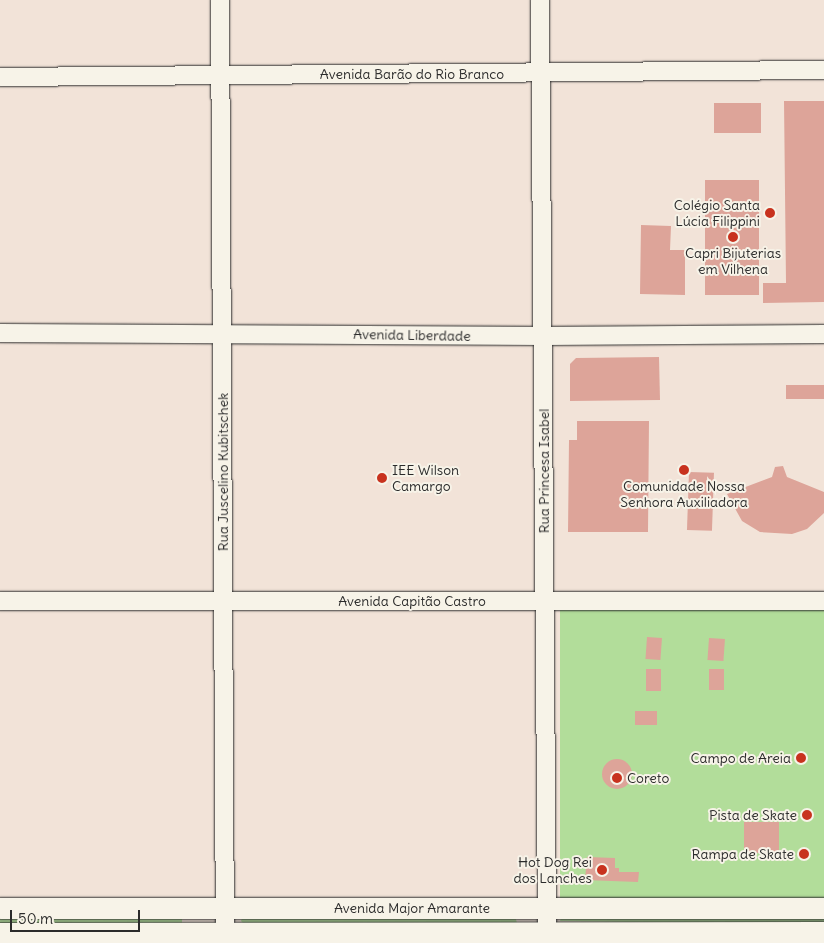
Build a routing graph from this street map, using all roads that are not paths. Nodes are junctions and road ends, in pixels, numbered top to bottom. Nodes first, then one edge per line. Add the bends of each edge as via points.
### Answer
1 (220, 0) edge
2 (540, 0) edge
3 (824, 70) edge
4 (539, 74) junction
5 (220, 75) junction
6 (0, 77) edge
7 (0, 333) edge
8 (222, 333) junction
9 (824, 334) edge
10 (544, 336) junction
11 (824, 600) edge
12 (224, 601) junction
13 (544, 601) junction
14 (0, 602) edge
15 (224, 907) junction
16 (0, 908) edge
17 (547, 908) junction
18 (824, 908) edge
19 (0, 932) edge
20 (824, 932) edge
21 (547, 937) edge
22 (224, 938) edge

1 - 5 street, Rua Juscelino Kubitschek
2 - 4 street, Rua Princesa Isabel
3 - 4 street, Avenida Barão do Rio Branco
4 - 5 street, Avenida Barão do Rio Branco
4 - 10 street, Rua Princesa Isabel
5 - 6 street, Avenida Barão do Rio Branco
5 - 8 street, Rua Juscelino Kubitschek
7 - 8 street, Avenida Liberdade
8 - 10 street, Avenida Liberdade
8 - 12 street, Rua Juscelino Kubitschek
9 - 10 street, Avenida Liberdade
10 - 13 street, Rua Princesa Isabel
11 - 13 street, Avenida Capitão Castro
12 - 13 street, Avenida Capitão Castro
12 - 14 street, Avenida Capitão Castro
12 - 15 street, Rua Juscelino Kubitschek
13 - 17 street, Rua Princesa Isabel
15 - 16 street, Avenida Major Amarante
15 - 17 street, Avenida Major Amarante
15 - 22 street, Rua Juscelino Kubitschek
17 - 18 street, Avenida Major Amarante
17 - 21 street, Rua Princesa Isabel
19 - 22 street, Avenida Major Amarante
20 - 21 street, Avenida Major Amarante
21 - 22 street, Avenida Major Amarante

